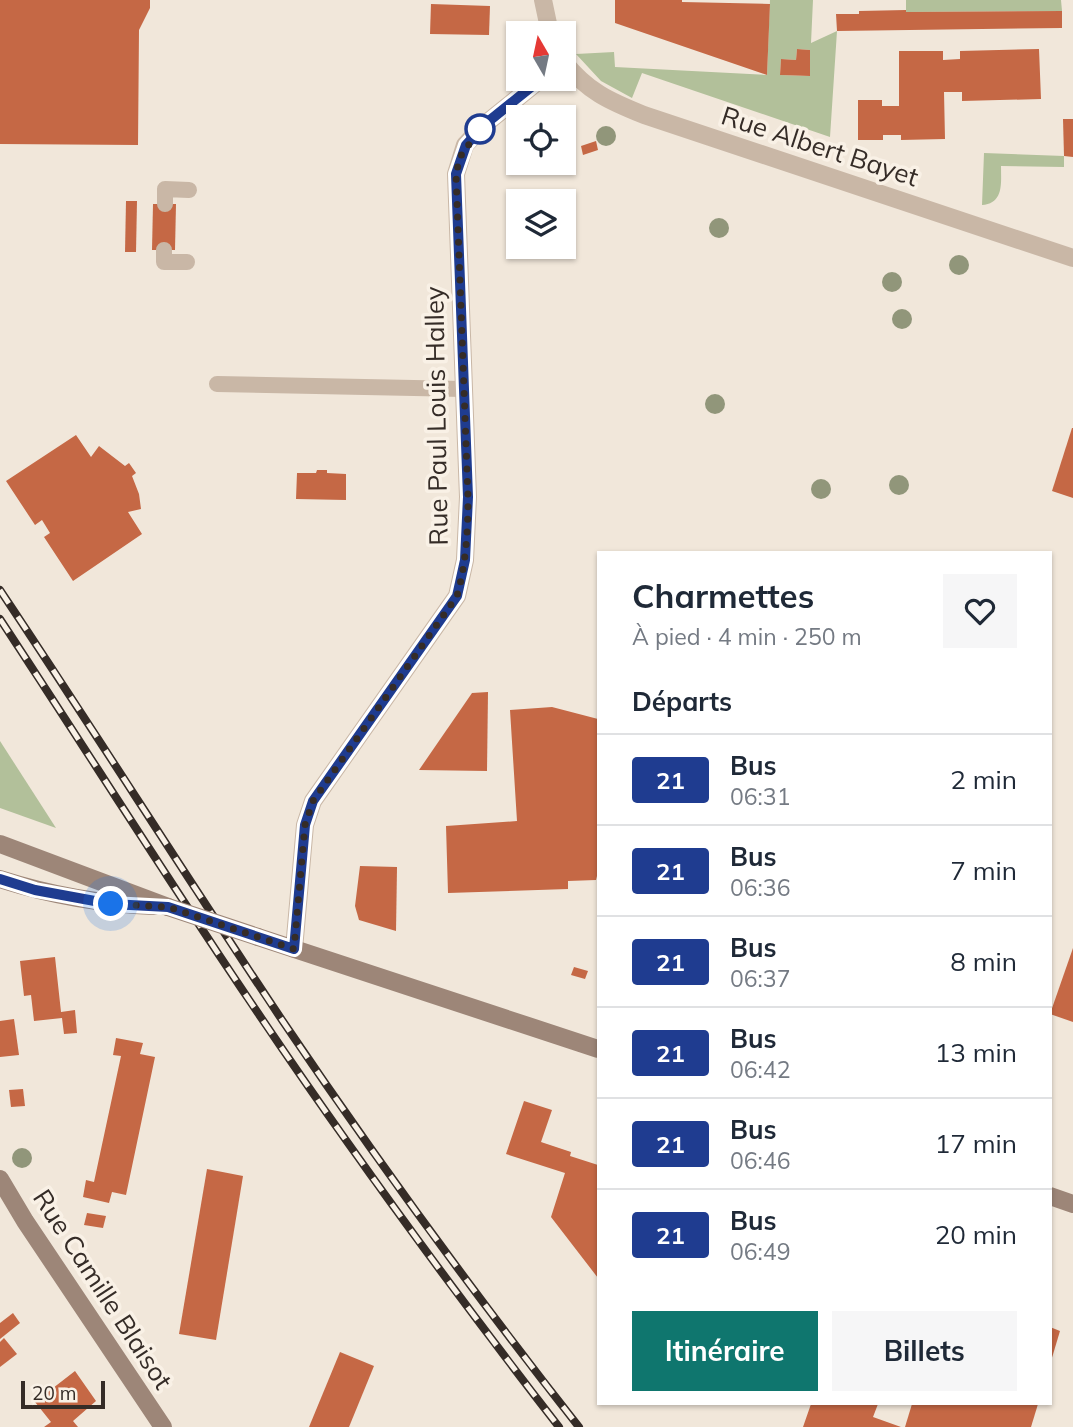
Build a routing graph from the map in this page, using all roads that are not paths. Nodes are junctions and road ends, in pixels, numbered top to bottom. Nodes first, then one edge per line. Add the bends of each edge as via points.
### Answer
1 (543, 0) edge
2 (547, 21) edge
3 (576, 77) edge
4 (526, 91) edge
5 (189, 190) dead end
6 (165, 204) dead end
7 (164, 250) dead end
8 (1073, 258) edge
9 (187, 262) dead end
10 (217, 384) dead end
11 (463, 389) junction
12 (0, 844) edge
13 (0, 879) edge
14 (168, 907) junction
15 (294, 949) junction
16 (597, 1049) edge
17 (2, 1188) edge
18 (1052, 1197) edge
19 (1073, 1204) edge
20 (163, 1427) edge

1 - 2 street
3 - 8 street, Rue Albert Bayet via 605,99 643,115
4 - 11 street, Rue Paul Louis Halley via 466,145 456,174
5 - 6 lane via 165,189
7 - 9 lane via 164,261
10 - 11 lane
11 - 15 street, Rue Paul Louis Halley via 468,532 457,596 313,801 305,825
12 - 14 main road
13 - 14 main road via 111,904
14 - 15 main road, bridge
15 - 16 main road
17 - 20 main road, Rue Camille Blaisot
18 - 19 main road

